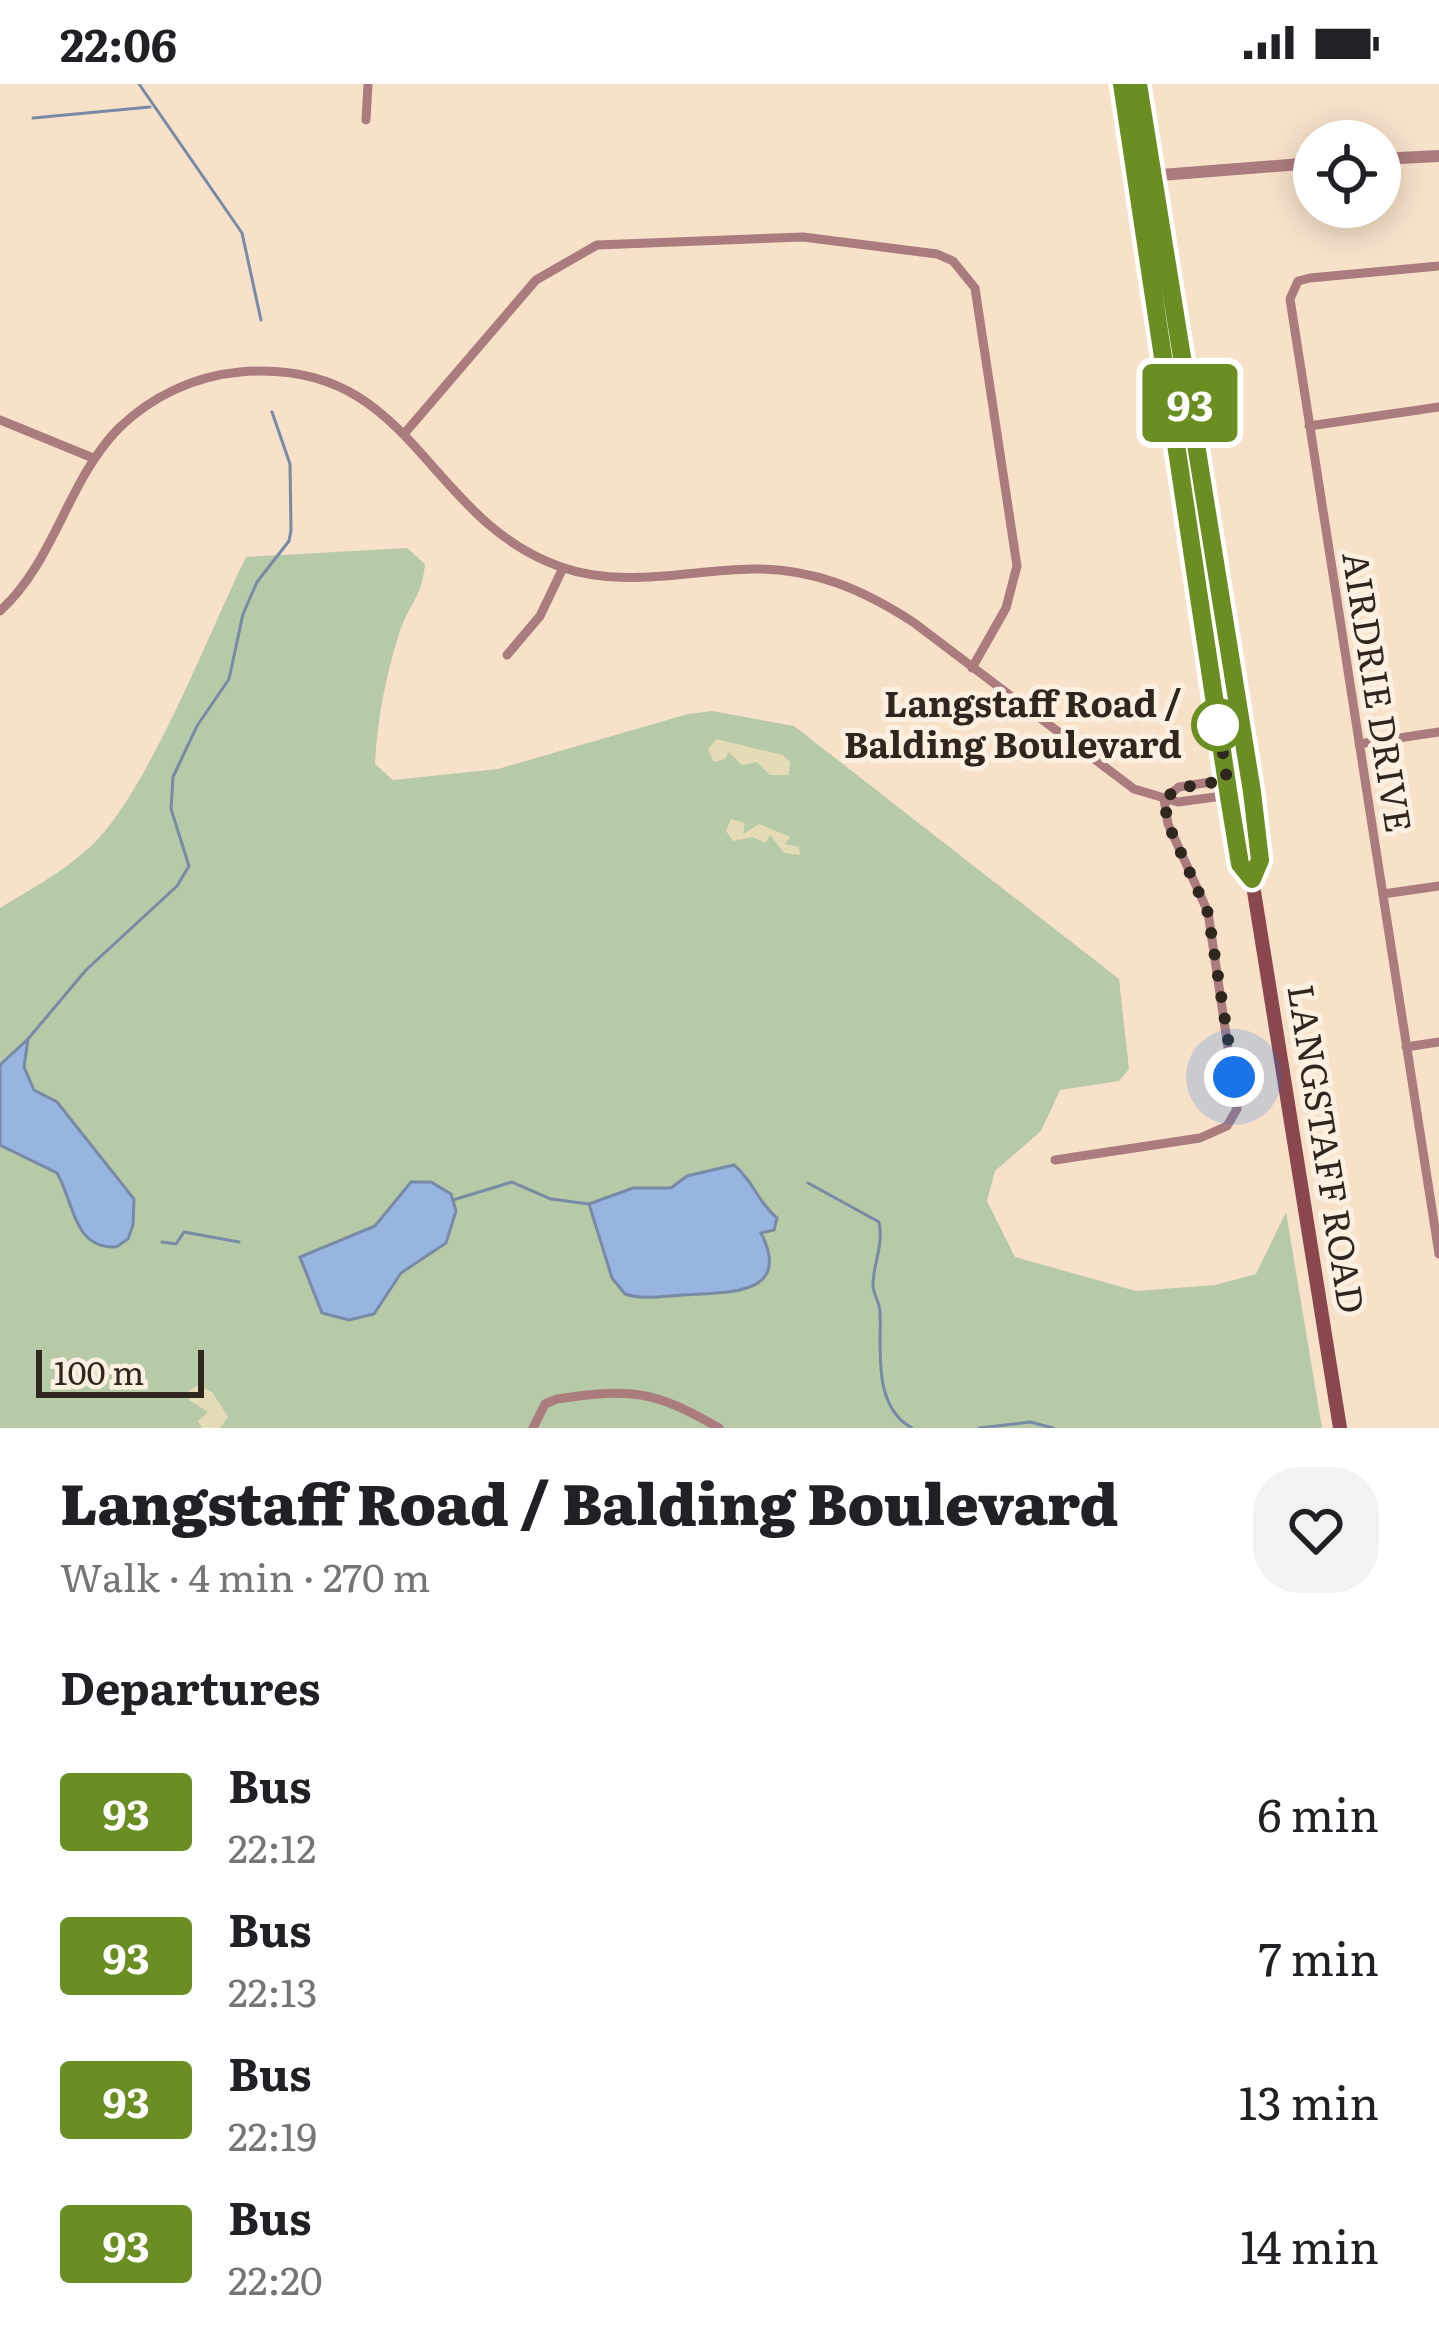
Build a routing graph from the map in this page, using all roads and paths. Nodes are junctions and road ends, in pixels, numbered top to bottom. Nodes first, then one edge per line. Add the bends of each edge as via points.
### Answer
1 (368, 84) edge
2 (1122, 84) edge
3 (1138, 84) edge
4 (366, 120) dead end
5 (1439, 156) edge
6 (1401, 158) edge
7 (1293, 166) edge
8 (1154, 176) junction
9 (1133, 177) junction
10 (1439, 266) edge
11 (1439, 407) edge
12 (0, 420) edge
13 (1309, 426) junction
14 (404, 434) junction
15 (94, 458) junction
16 (563, 568) junction
17 (0, 610) edge
18 (507, 655) dead end
19 (972, 668) junction
20 (1439, 732) edge
21 (1359, 744) junction
22 (1250, 776) junction
23 (1228, 789) junction
24 (1252, 792) junction
25 (1164, 799) junction
26 (1252, 879) junction
27 (1439, 886) edge
28 (1383, 894) junction
29 (1439, 1042) edge
30 (1406, 1047) junction
31 (1055, 1160) dead end
32 (1434, 1194) edge
33 (1439, 1254) edge
34 (533, 1428) edge
35 (719, 1428) edge
36 (1340, 1428) edge

1 - 4 street
2 - 9 main road, LANGSTAFF ROAD
3 - 8 main road, LANGSTAFF ROAD
5 - 6 street
7 - 8 street
8 - 9 street
8 - 22 main road, LANGSTAFF ROAD
9 - 23 main road, LANGSTAFF ROAD
10 - 13 street, AIRDRIE DRIVE via 1310,278 1293,287
11 - 13 street
12 - 15 street
13 - 21 street, AIRDRIE DRIVE
14 - 15 street via 360,393 331,380 245,371 166,393
14 - 16 street via 472,510
14 - 19 street via 536,280 597,245 803,236 937,254 975,288 1016,550 1009,602
15 - 17 street via 32,573
16 - 18 street via 540,616
16 - 19 street via 620,577 748,569 826,578 877,599
19 - 25 street via 1107,774
20 - 21 street
21 - 28 street, AIRDRIE DRIVE
22 - 23 street
22 - 24 main road, LANGSTAFF ROAD
23 - 24 street
23 - 25 street via 1179,788
23 - 26 main road, LANGSTAFF ROAD via 1240,864
24 - 26 main road, LANGSTAFF ROAD via 1260,860
25 - 31 street via 1208,913 1237,1109 1227,1126 1200,1138
26 - 36 main road, LANGSTAFF ROAD
27 - 28 street
28 - 30 street, AIRDRIE DRIVE
29 - 30 street
30 - 32 street, AIRDRIE DRIVE
32 - 33 street, AIRDRIE DRIVE
34 - 35 street via 545,1404 632,1390 666,1397

